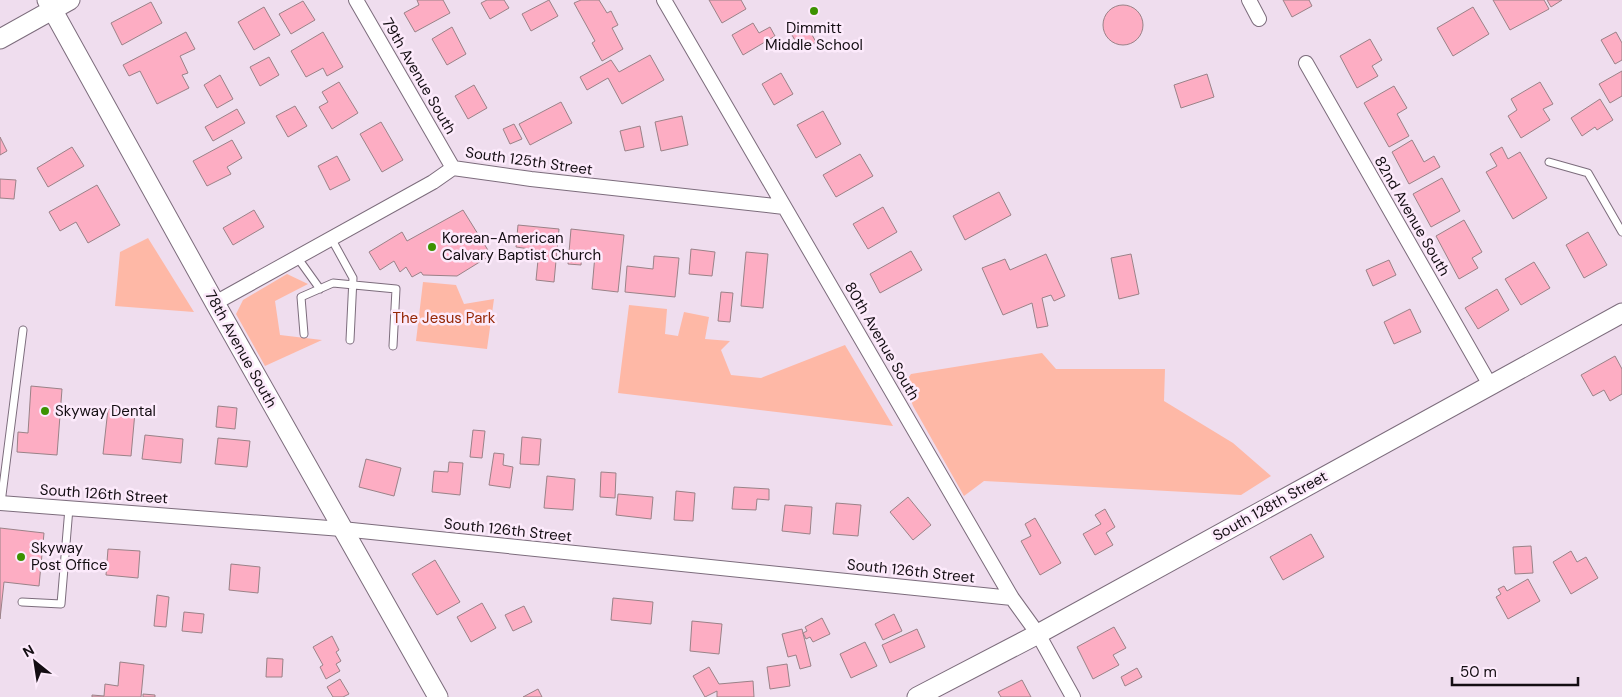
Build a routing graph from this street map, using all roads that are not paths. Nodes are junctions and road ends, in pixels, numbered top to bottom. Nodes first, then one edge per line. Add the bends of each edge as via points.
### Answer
1 (70, 0) edge
2 (356, 0) edge
3 (664, 0) edge
4 (1249, 0) edge
5 (50, 5) edge
6 (1259, 19) dead end
7 (0, 39) edge
8 (1306, 63) dead end
9 (1549, 162) dead end
10 (453, 168) junction
11 (784, 207) junction
12 (1622, 232) edge
13 (331, 238) junction
14 (297, 257) junction
15 (353, 285) junction
16 (320, 289) junction
17 (215, 303) junction
18 (1622, 313) edge
19 (22, 330) dead end
20 (304, 334) dead end
21 (350, 340) dead end
22 (393, 346) dead end
23 (1490, 385) junction
24 (1, 503) edge
25 (69, 508) junction
26 (342, 529) junction
27 (1012, 598) junction
28 (22, 602) dead end
29 (1038, 634) junction
30 (438, 697) edge
31 (917, 697) edge
32 (1072, 697) edge

1 - 5 street
2 - 10 street, 79th Avenue South
3 - 11 street, 80th Avenue South
4 - 6 street
5 - 7 street
5 - 17 street, 78th Avenue South
8 - 23 street, 82nd Avenue South
9 - 12 lane via 1588,173
10 - 11 street, South 125th Street
10 - 13 street, South 125th Street
11 - 27 street, 80th Avenue South
13 - 14 street, South 125th Street
13 - 15 lane via 353,278
14 - 16 lane
14 - 17 street, South 125th Street
15 - 16 lane via 333,283
15 - 21 lane
15 - 22 lane via 396,289
16 - 20 lane via 301,297
17 - 26 street, 78th Avenue South
18 - 23 street, South 128th Street
19 - 24 lane
23 - 29 street, South 128th Street
24 - 25 street, South 126th Street
25 - 26 street, South 126th Street
25 - 28 lane via 61,604
26 - 27 street, South 126th Street
26 - 30 street, 78th Avenue South
27 - 29 street, 80th Avenue South
29 - 31 street, South 128th Street
29 - 32 street, 80th Avenue South

